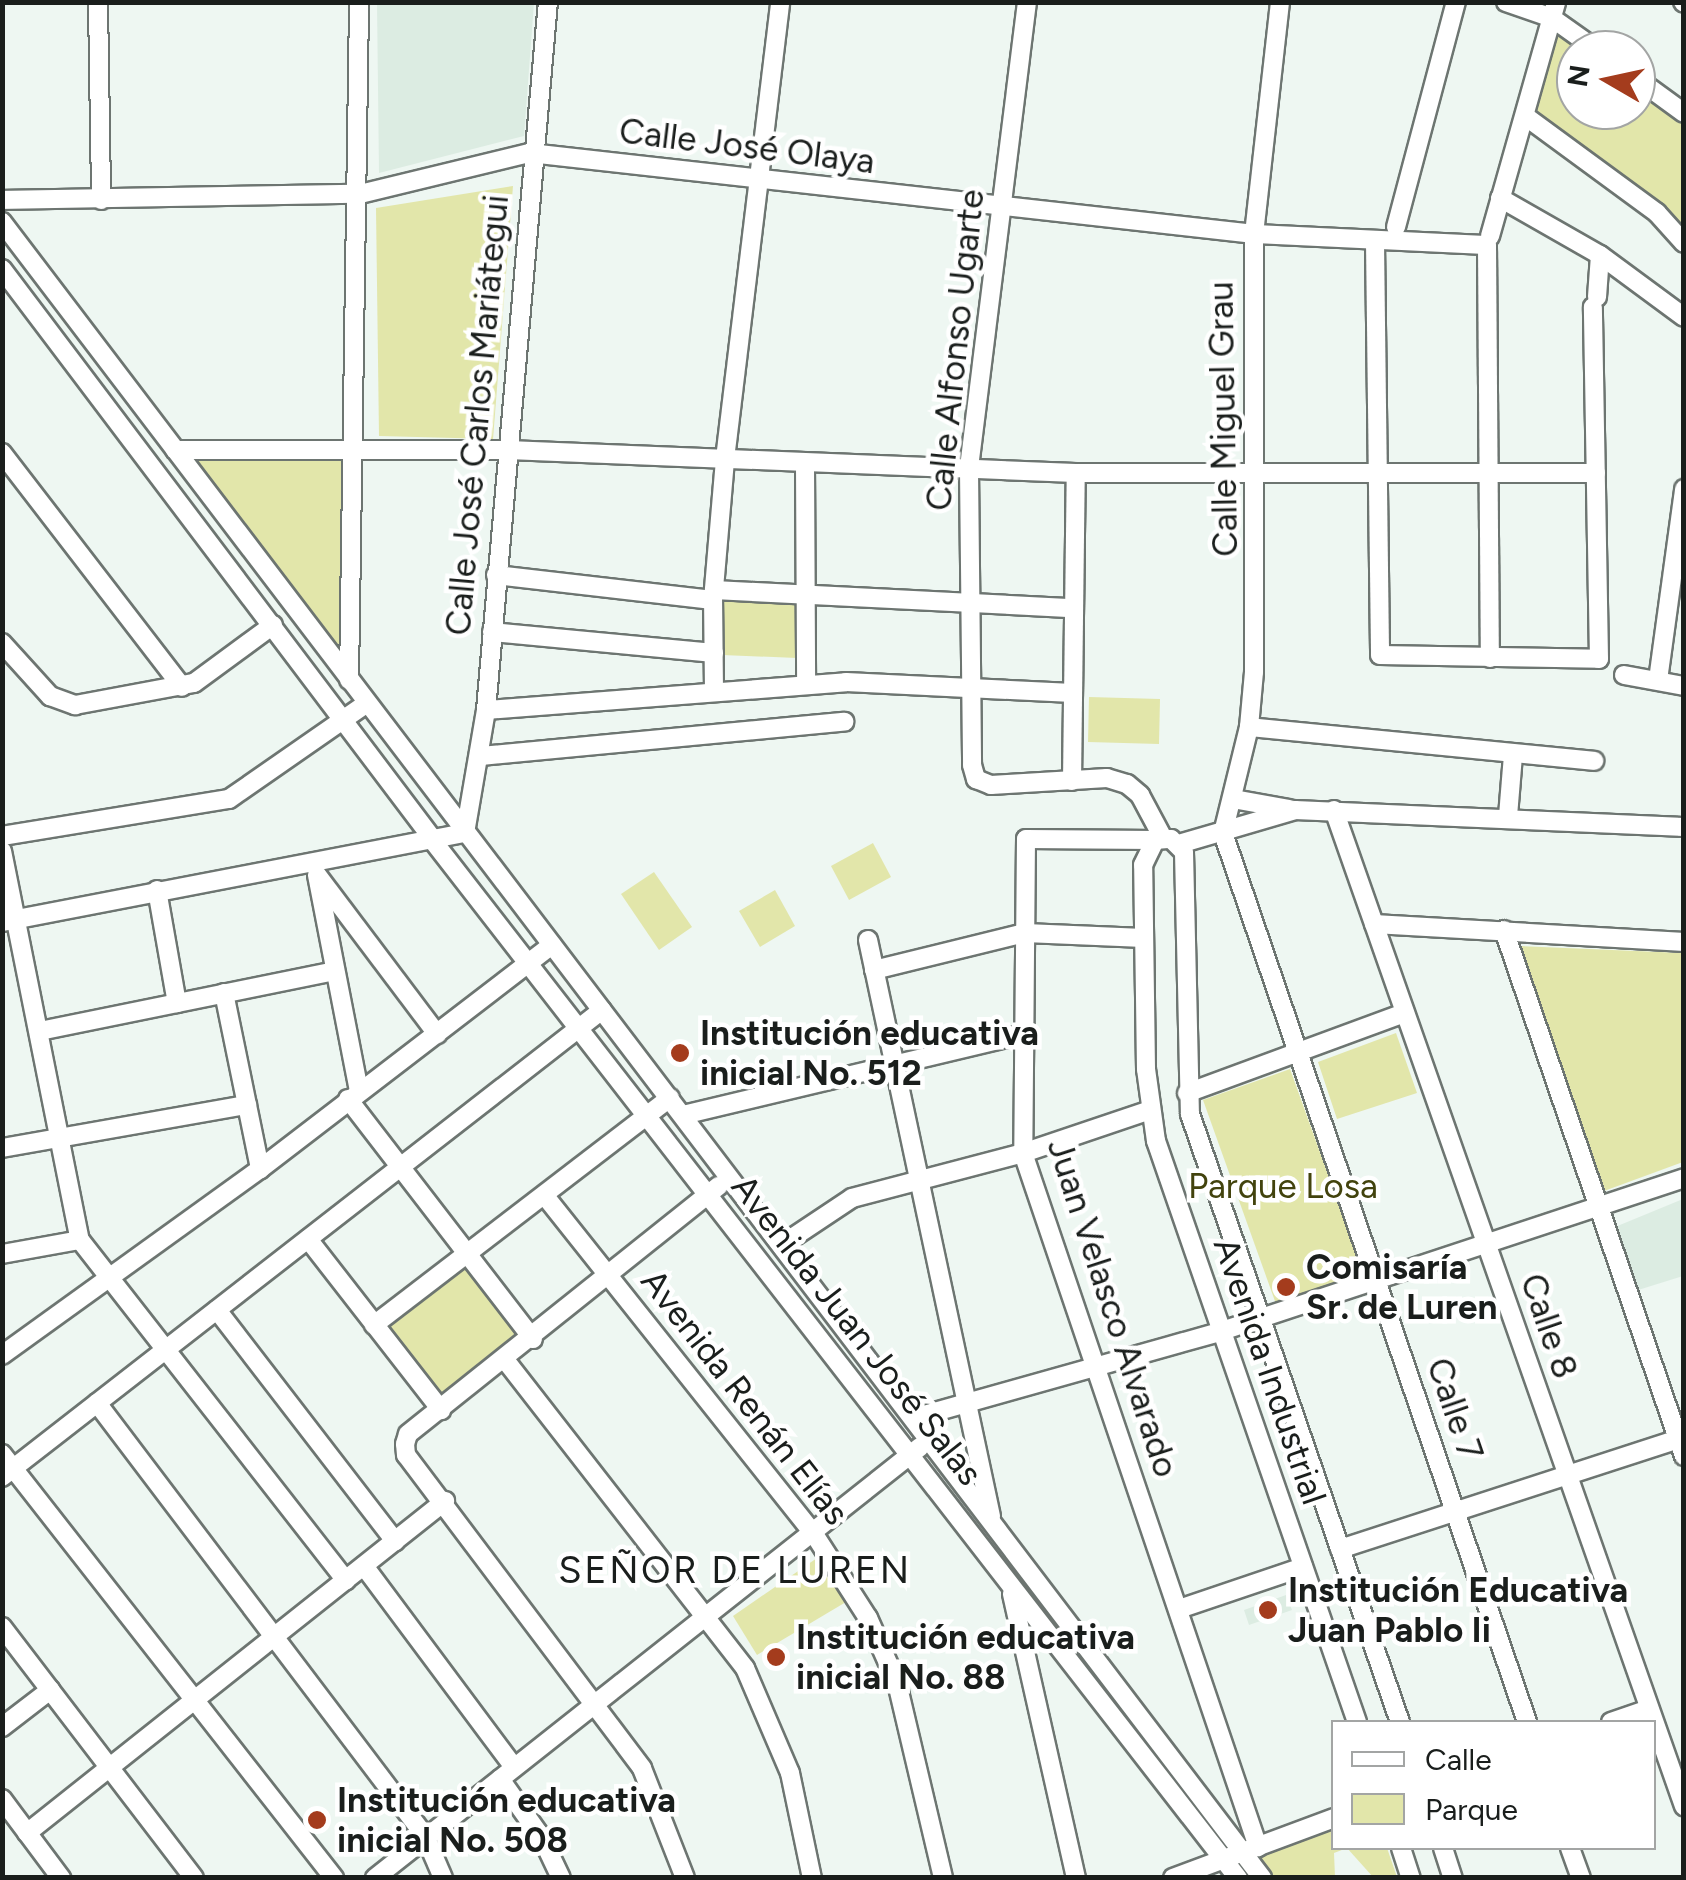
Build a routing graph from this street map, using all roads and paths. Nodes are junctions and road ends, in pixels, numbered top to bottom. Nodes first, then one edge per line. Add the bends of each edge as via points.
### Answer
1 (98, 2) edge
2 (358, 2) edge
3 (548, 2) edge
4 (780, 2) edge
5 (1026, 2) edge
6 (1280, 2) edge
7 (1456, 2) edge
8 (1506, 2) edge
9 (1554, 10) edge
10 (1575, 30) edge
11 (1656, 93) edge
12 (1684, 113) edge
13 (1526, 116) junction
14 (530, 153) junction
15 (760, 182) junction
16 (360, 194) junction
17 (1500, 198) junction
18 (2, 200) edge
19 (101, 200) junction
20 (1002, 207) junction
21 (2, 222) edge
22 (1396, 227) dead end
23 (1254, 234) junction
24 (1488, 241) junction
25 (1375, 242) junction
26 (1684, 242) edge
27 (1600, 255) junction
28 (6, 280) edge
29 (1684, 317) edge
30 (356, 448) junction
31 (175, 450) junction
32 (508, 450) junction
33 (2, 453) edge
34 (725, 459) junction
35 (805, 465) junction
36 (970, 470) junction
37 (1596, 473) junction
38 (1076, 474) junction
39 (1488, 474) junction
40 (1255, 475) junction
41 (1378, 475) junction
42 (1683, 497) edge
43 (1678, 572) edge
44 (496, 575) junction
45 (714, 595) junction
46 (803, 596) junction
47 (970, 604) junction
48 (1074, 608) junction
49 (273, 625) junction
50 (492, 632) junction
51 (2, 644) edge
52 (714, 653) junction
53 (1490, 658) junction
54 (1624, 675) dead end
55 (349, 680) junction
56 (1658, 680) junction
57 (806, 685) junction
58 (1684, 686) edge
59 (182, 688) junction
60 (714, 690) junction
61 (973, 692) junction
62 (1073, 693) junction
63 (367, 703) junction
64 (486, 710) junction
65 (343, 717) junction
66 (844, 722) dead end
67 (1249, 727) junction
68 (1513, 755) junction
69 (480, 756) junction
70 (1594, 761) dead end
71 (1072, 780) junction
72 (1233, 799) junction
73 (1295, 810) junction
74 (1334, 810) junction
75 (1508, 816) junction
76 (1684, 827) edge
77 (465, 832) junction
78 (1223, 832) junction
79 (2, 836) edge
80 (1166, 841) junction
81 (434, 842) junction
82 (2, 851) edge
83 (312, 869) junction
84 (157, 890) junction
85 (10, 921) edge
86 (1374, 924) junction
87 (1504, 930) junction
88 (1026, 933) junction
89 (1144, 938) junction
90 (868, 940) dead end
91 (1684, 942) edge
92 (552, 945) junction
93 (529, 963) junction
94 (874, 970) junction
95 (332, 972) junction
96 (224, 993) junction
97 (176, 1003) junction
98 (602, 1010) junction
99 (1405, 1013) junction
100 (580, 1027) junction
101 (40, 1031) junction
102 (438, 1034) junction
103 (1024, 1034) junction
104 (1298, 1053) junction
105 (896, 1064) junction
106 (1187, 1092) junction
107 (353, 1095) junction
108 (670, 1098) junction
109 (247, 1104) junction
110 (1150, 1110) junction
111 (648, 1114) junction
112 (683, 1115) junction
113 (59, 1138) junction
114 (2, 1148) edge
115 (1023, 1154) junction
116 (260, 1169) junction
117 (397, 1169) junction
118 (731, 1176) junction
119 (1684, 1178) edge
120 (921, 1179) junction
121 (710, 1193) junction
122 (544, 1196) junction
123 (1598, 1204) junction
124 (308, 1239) junction
125 (80, 1240) junction
126 (1484, 1240) junction
127 (783, 1244) junction
128 (467, 1253) junction
129 (2, 1254) edge
130 (109, 1277) junction
131 (610, 1277) junction
132 (1376, 1279) junction
133 (217, 1310) junction
134 (1260, 1317) junction
135 (374, 1324) junction
136 (1222, 1331) junction
137 (534, 1339) junction
138 (168, 1348) junction
139 (2, 1355) edge
140 (506, 1362) junction
141 (1094, 1368) junction
142 (966, 1400) junction
143 (97, 1403) junction
144 (441, 1410) junction
145 (917, 1417) junction
146 (1684, 1417) edge
147 (933, 1437) junction
148 (1680, 1437) edge
149 (914, 1452) junction
150 (1684, 1456) edge
151 (6, 1467) edge
152 (1566, 1472) junction
153 (445, 1501) junction
154 (1455, 1511) junction
155 (992, 1524) junction
156 (814, 1534) junction
157 (395, 1541) junction
158 (1340, 1549) junction
159 (364, 1566) junction
160 (1304, 1567) junction
161 (346, 1580) junction
162 (1010, 1588) junction
163 (1180, 1609) junction
164 (708, 1621) junction
165 (2, 1628) edge
166 (275, 1636) junction
167 (50, 1690) junction
168 (192, 1702) junction
169 (599, 1705) junction
170 (1649, 1709) junction
171 (1137, 1715) junction
172 (1356, 1720) edge
173 (1399, 1720) edge
174 (1527, 1720) edge
175 (1616, 1720) edge
176 (1653, 1720) edge
177 (2, 1727) edge
178 (1656, 1728) edge
179 (1121, 1729) junction
180 (108, 1769) junction
181 (507, 1773) junction
182 (2, 1799) edge
183 (1684, 1806) edge
184 (1331, 1819) edge
185 (27, 1834) junction
186 (425, 1836) junction
187 (1402, 1850) edge
188 (1444, 1850) edge
189 (1571, 1850) edge
190 (1242, 1853) junction
191 (1185, 1876) edge
192 (61, 1878) edge
193 (194, 1878) edge
194 (334, 1878) edge
195 (375, 1878) edge
196 (443, 1878) edge
197 (561, 1878) edge
198 (686, 1878) edge
199 (812, 1878) edge
200 (943, 1878) edge
201 (1076, 1878) edge
202 (1238, 1878) edge
203 (1262, 1878) edge
204 (1411, 1878) edge
205 (1453, 1878) edge
206 (1580, 1878) edge

1 - 19 street
2 - 16 street
3 - 14 street, Calle José Carlos Mariátegui
4 - 15 street
5 - 20 street, Calle Alfonso Ugarte
6 - 23 street, Calle Miguel Grau
7 - 22 street
8 - 9 street
9 - 10 street
9 - 13 street
11 - 12 street
13 - 17 street
13 - 26 street via 1657,213
14 - 15 street, Calle José Olaya
14 - 16 street, Calle José Olaya
14 - 32 street, Calle José Carlos Mariátegui
15 - 20 street, Calle José Olaya
15 - 34 street
16 - 19 street, Calle José Olaya
16 - 30 street
17 - 24 street
17 - 27 street
18 - 19 street, Calle José Olaya
20 - 23 street, Calle José Olaya
20 - 36 street, Calle Alfonso Ugarte
21 - 31 street
23 - 25 street, Calle José Olaya
23 - 40 street, Calle Miguel Grau
24 - 25 street, Calle José Olaya
24 - 39 street
25 - 41 street
27 - 29 street
27 - 37 street
28 - 49 street, Avenida Juan José Salas
30 - 31 street
30 - 32 street
30 - 55 street
31 - 55 street
32 - 34 street
32 - 44 street, Calle José Carlos Mariátegui
33 - 59 street
34 - 35 street
34 - 45 street
35 - 36 street
35 - 46 street
36 - 38 street
36 - 47 street, Calle Alfonso Ugarte
37 - 39 street
37 - 53 street via 1599,659
38 - 40 street
38 - 48 street
39 - 41 street
39 - 53 street
40 - 41 street
40 - 67 street, Calle Miguel Grau
41 - 53 street via 1380,655
42 - 43 street
43 - 56 street
44 - 45 street
44 - 50 street, Calle José Carlos Mariátegui
45 - 46 street
45 - 52 street
46 - 47 street
46 - 57 street
47 - 48 street
47 - 61 street, Calle Alfonso Ugarte
48 - 62 street
49 - 59 street
49 - 65 street, Avenida Juan José Salas
50 - 52 street
50 - 64 street, Calle José Carlos Mariátegui
51 - 59 street via 62,703
52 - 60 street
54 - 56 street
55 - 63 street
56 - 58 street
57 - 60 street
57 - 61 street
60 - 64 street
61 - 62 street
61 - 71 street, Calle Alfonso Ugarte via 976,779 991,785
62 - 71 street
63 - 65 street
63 - 77 street
64 - 69 street, Calle José Carlos Mariátegui
65 - 79 street via 229,799
65 - 81 street, Avenida Juan José Salas
66 - 69 street
67 - 68 street
67 - 72 street, Calle Miguel Grau
68 - 70 street
68 - 75 street
69 - 77 street, Calle José Carlos Mariátegui
71 - 80 street via 1127,784
72 - 73 street
72 - 78 street, Calle Miguel Grau
73 - 74 street
73 - 78 street
74 - 75 street
74 - 86 street, Calle 8
75 - 76 street
77 - 81 street
77 - 92 street, Avenida Juan José Salas
78 - 80 street
78 - 104 street, Calle 7
80 - 88 street, Juan Velasco Alvarado via 1026,839
80 - 89 street, Avenida Industrial via 1142,864
80 - 106 street, Avenida Industrial
81 - 83 street
81 - 93 street, Avenida Juan José Salas
82 - 85 street
83 - 84 street
83 - 95 street
83 - 102 street
84 - 85 street
84 - 97 street
85 - 101 street
86 - 87 street
86 - 99 street, Calle 8
87 - 91 street
87 - 123 street
88 - 89 street
88 - 94 street
88 - 103 street, Juan Velasco Alvarado
89 - 110 street, Avenida Industrial
90 - 94 street
92 - 93 street
92 - 98 street, Avenida Juan José Salas
93 - 100 street, Avenida Juan José Salas
93 - 102 street
94 - 105 street
95 - 96 street
95 - 107 street
96 - 97 street
96 - 109 street
97 - 101 street
98 - 100 street
98 - 108 street, Avenida Juan José Salas
99 - 104 street
99 - 126 street, Calle 8
100 - 111 street, Avenida Juan José Salas
100 - 117 street
101 - 113 street
102 - 107 street
103 - 105 street
103 - 115 street, Juan Velasco Alvarado
104 - 106 street
104 - 132 street, Calle 7
105 - 112 street
105 - 120 street
106 - 134 street, Avenida Industrial
107 - 116 street
107 - 117 street
108 - 111 street
108 - 112 street, Avenida Juan José Salas
109 - 113 street
109 - 116 street
110 - 115 street
110 - 136 street, Avenida Industrial
111 - 121 street, Avenida Juan José Salas
111 - 122 street
112 - 118 street, Avenida Juan José Salas
113 - 114 street
113 - 125 street
115 - 120 street
115 - 141 street, Juan Velasco Alvarado
116 - 130 street
117 - 124 street
117 - 128 street
118 - 121 street
118 - 127 street, Avenida Juan José Salas
119 - 123 street
120 - 127 street via 852,1198
120 - 142 street
121 - 131 street
121 - 149 street, Avenida Juan José Salas
122 - 128 street
122 - 131 street, Avenida Renán Elías
123 - 126 street
123 - 148 street
124 - 133 street
124 - 135 street
125 - 129 street
125 - 130 street
126 - 132 street
126 - 152 street, Calle 8
127 - 145 street, Avenida Juan José Salas
128 - 135 street
128 - 137 street
130 - 138 street
130 - 139 street
131 - 137 street
131 - 156 street, Avenida Renán Elías
132 - 134 street
132 - 154 street, Calle 7
133 - 138 street
133 - 157 street
134 - 136 street
134 - 158 street, Avenida Industrial
135 - 144 street
136 - 141 street
136 - 160 street, Avenida Industrial
137 - 140 street
138 - 143 street
138 - 161 street
140 - 144 street
140 - 164 street
141 - 142 street
141 - 163 street, Juan Velasco Alvarado
142 - 145 street
142 - 155 street
143 - 151 street
143 - 166 street
144 - 153 street via 405,1444 406,1455
145 - 147 street, Avenida Juan José Salas
146 - 148 street
147 - 149 street
147 - 155 street, Avenida Juan José Salas
148 - 150 street
148 - 152 street
149 - 156 street
149 - 162 street, Avenida Juan José Salas
151 - 168 street
152 - 154 street
152 - 170 street, Calle 8
153 - 157 street
153 - 169 street
154 - 158 street
154 - 174 street, Calle 7
155 - 162 street
155 - 171 street, Avenida Juan José Salas
156 - 164 street
156 - 200 street, Avenida Renán Elías via 868,1618 898,1683
157 - 159 street
158 - 173 street, Avenida Industrial
159 - 161 street
159 - 181 street
160 - 163 street
160 - 172 street, Avenida Industrial
161 - 166 street
162 - 179 street, Avenida Juan José Salas
162 - 201 street
163 - 190 street, Juan Velasco Alvarado
164 - 169 street
164 - 199 street via 745,1668 781,1745
165 - 167 street
166 - 168 street
166 - 186 street
167 - 177 street
167 - 180 street
168 - 180 street
168 - 194 street
169 - 181 street
169 - 198 street via 656,1793
170 - 175 street
170 - 176 street, Calle 8
171 - 179 street
171 - 190 street, Avenida Juan José Salas
178 - 183 street, Calle 8
179 - 190 street, Avenida Juan José Salas
180 - 185 street
180 - 193 street
181 - 186 street
181 - 197 street
182 - 185 street
184 - 190 street
185 - 192 street
186 - 195 street
186 - 196 street
187 - 204 street
188 - 205 street
189 - 206 street
190 - 191 street
190 - 202 street
190 - 203 street

